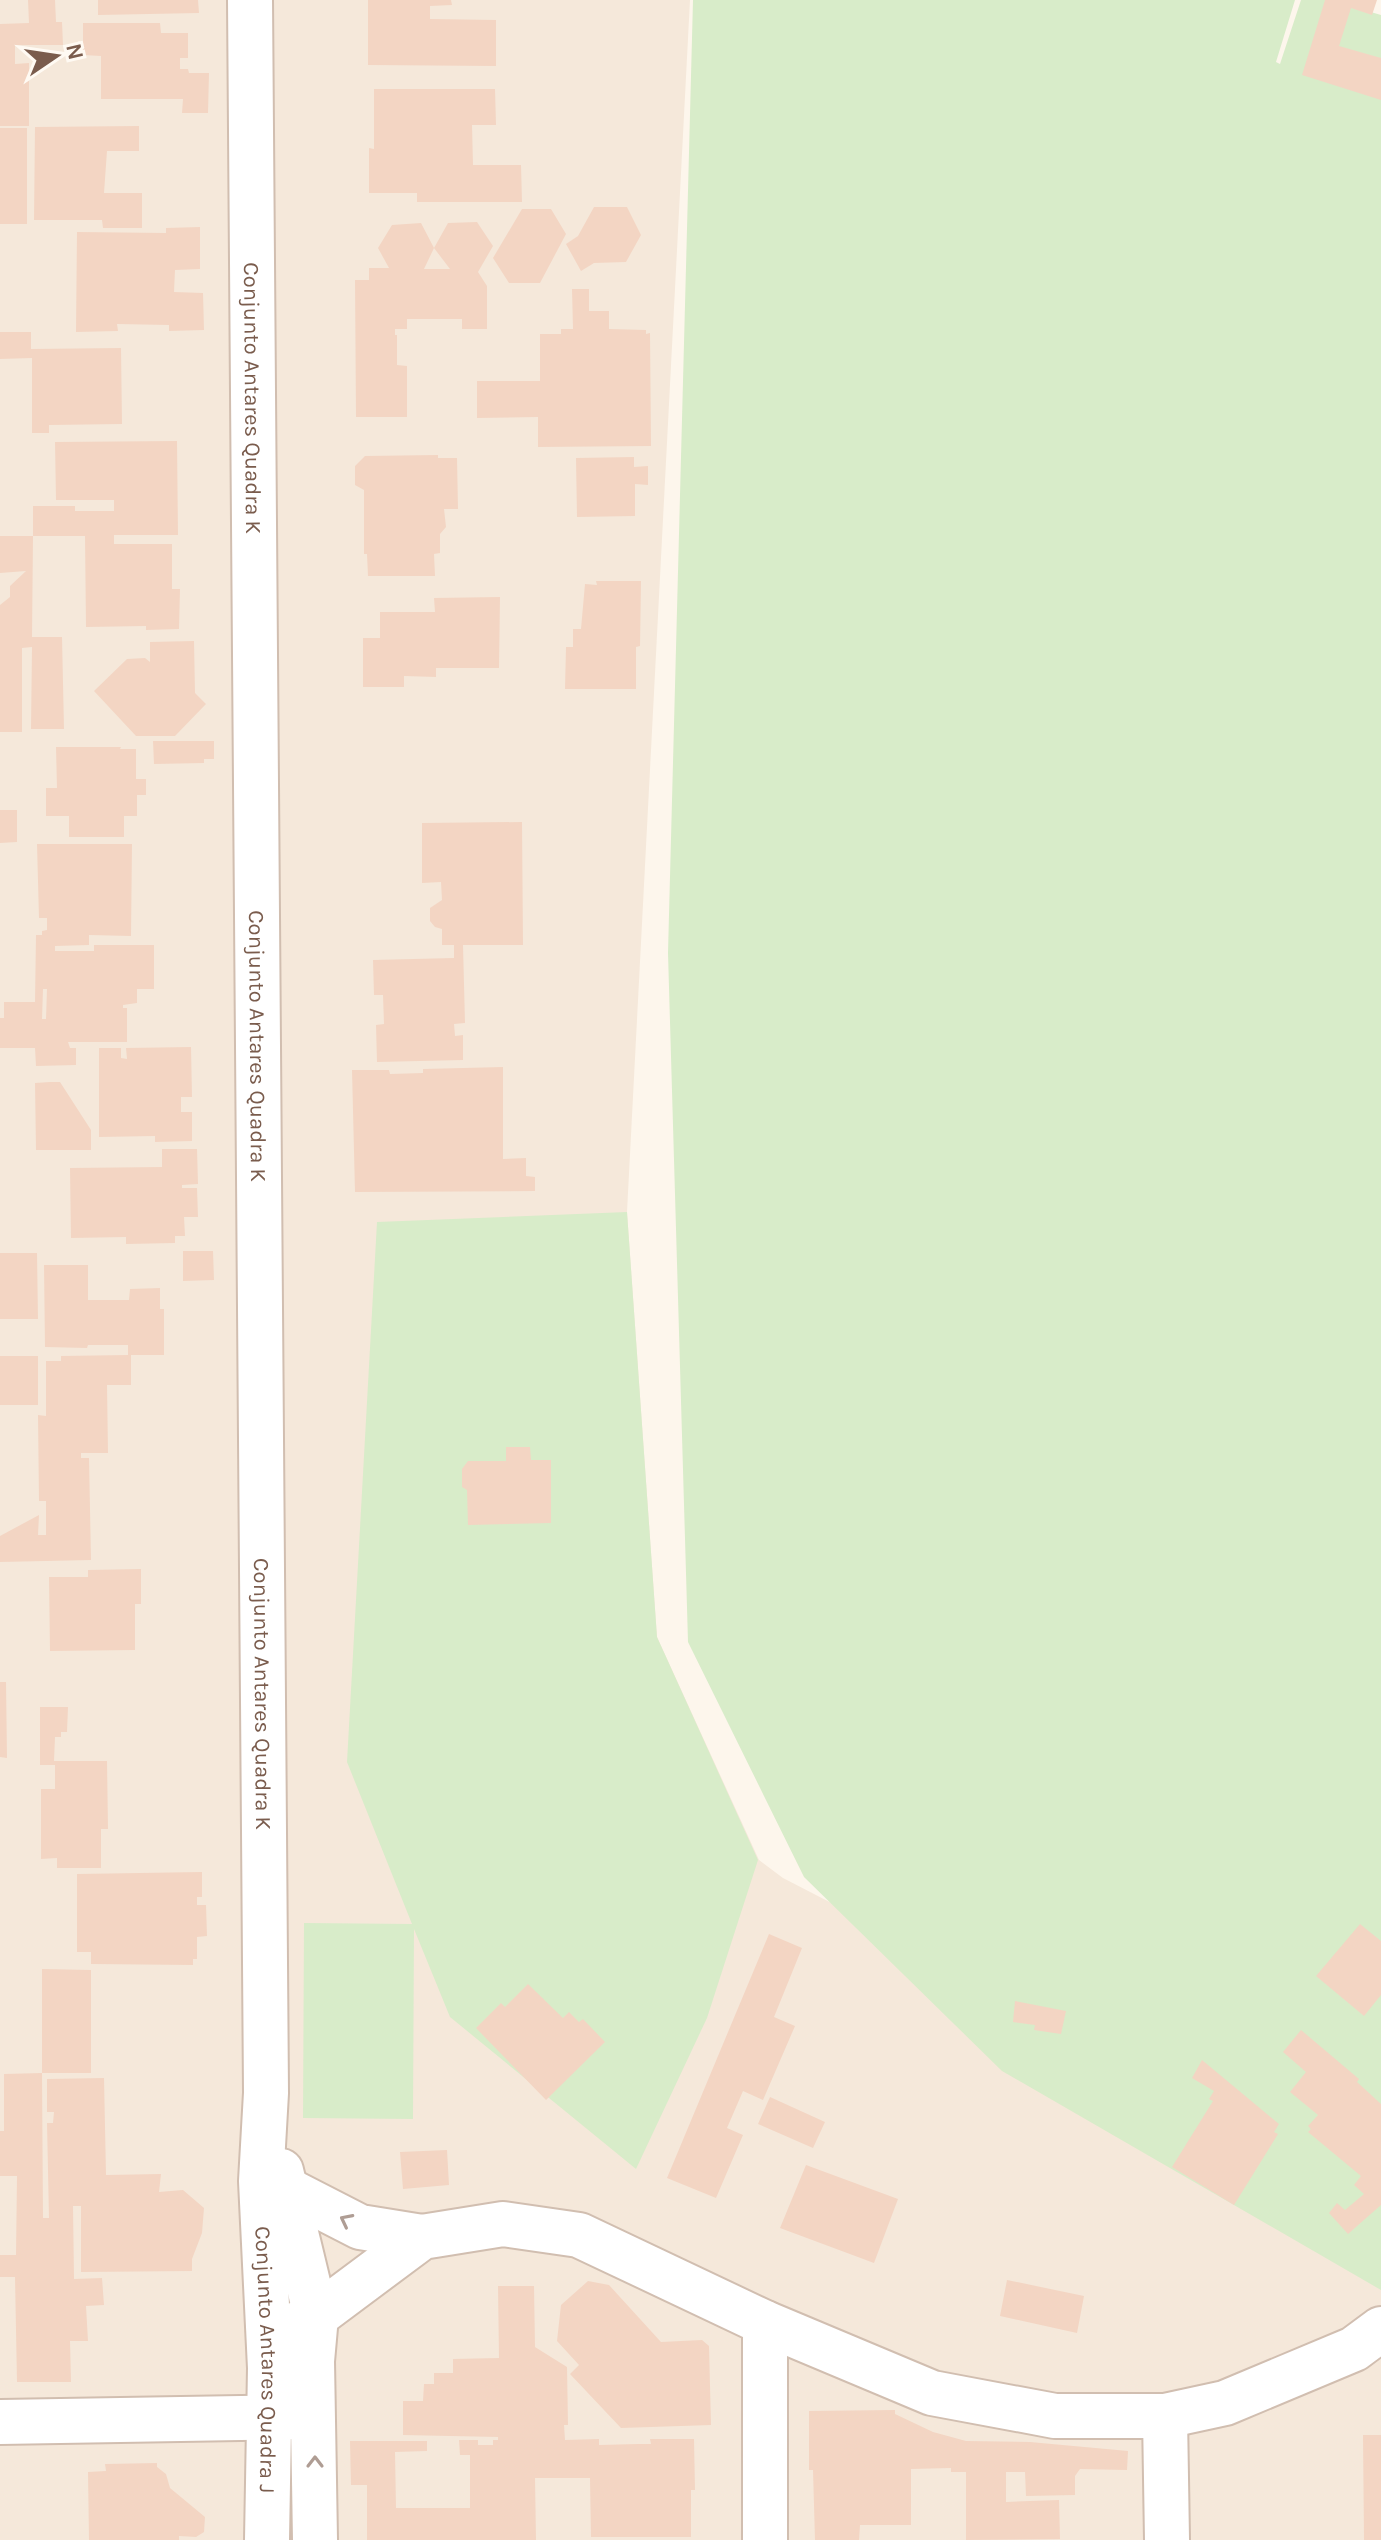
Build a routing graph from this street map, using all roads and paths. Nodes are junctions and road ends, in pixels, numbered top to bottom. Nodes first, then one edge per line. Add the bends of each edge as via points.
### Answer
1 (250, 0) edge
2 (273, 2184) junction
3 (422, 2237) junction
4 (316, 2316) junction
5 (765, 2323) junction
6 (1381, 2329) edge
7 (269, 2336) junction
8 (1165, 2416) junction
9 (270, 2417) junction
10 (315, 2417) junction
11 (0, 2422) edge
12 (267, 2540) edge
13 (315, 2540) edge
14 (765, 2540) edge
15 (1167, 2540) edge

1 - 2 street, Conjunto Antares Quadra K via 266,2093
3 -> 2 street via 360,2227
2 - 4 street, Conjunto Antares Quadra J
2 - 7 street, Conjunto Antares Quadra J
3 - 4 street
3 - 5 street via 503,2224 579,2235
4 - 7 street
4 - 10 street, Conjunto Antares Quadra J
5 - 8 street via 932,2393 1055,2416
5 - 14 street
6 - 8 street via 1354,2349 1286,2379 1225,2403
7 - 9 street, Conjunto Antares Quadra J
8 - 15 street
9 - 10 street
9 - 11 street
9 - 12 street, Conjunto Antares Quadra J
13 -> 10 street, Conjunto Antares Quadra J

